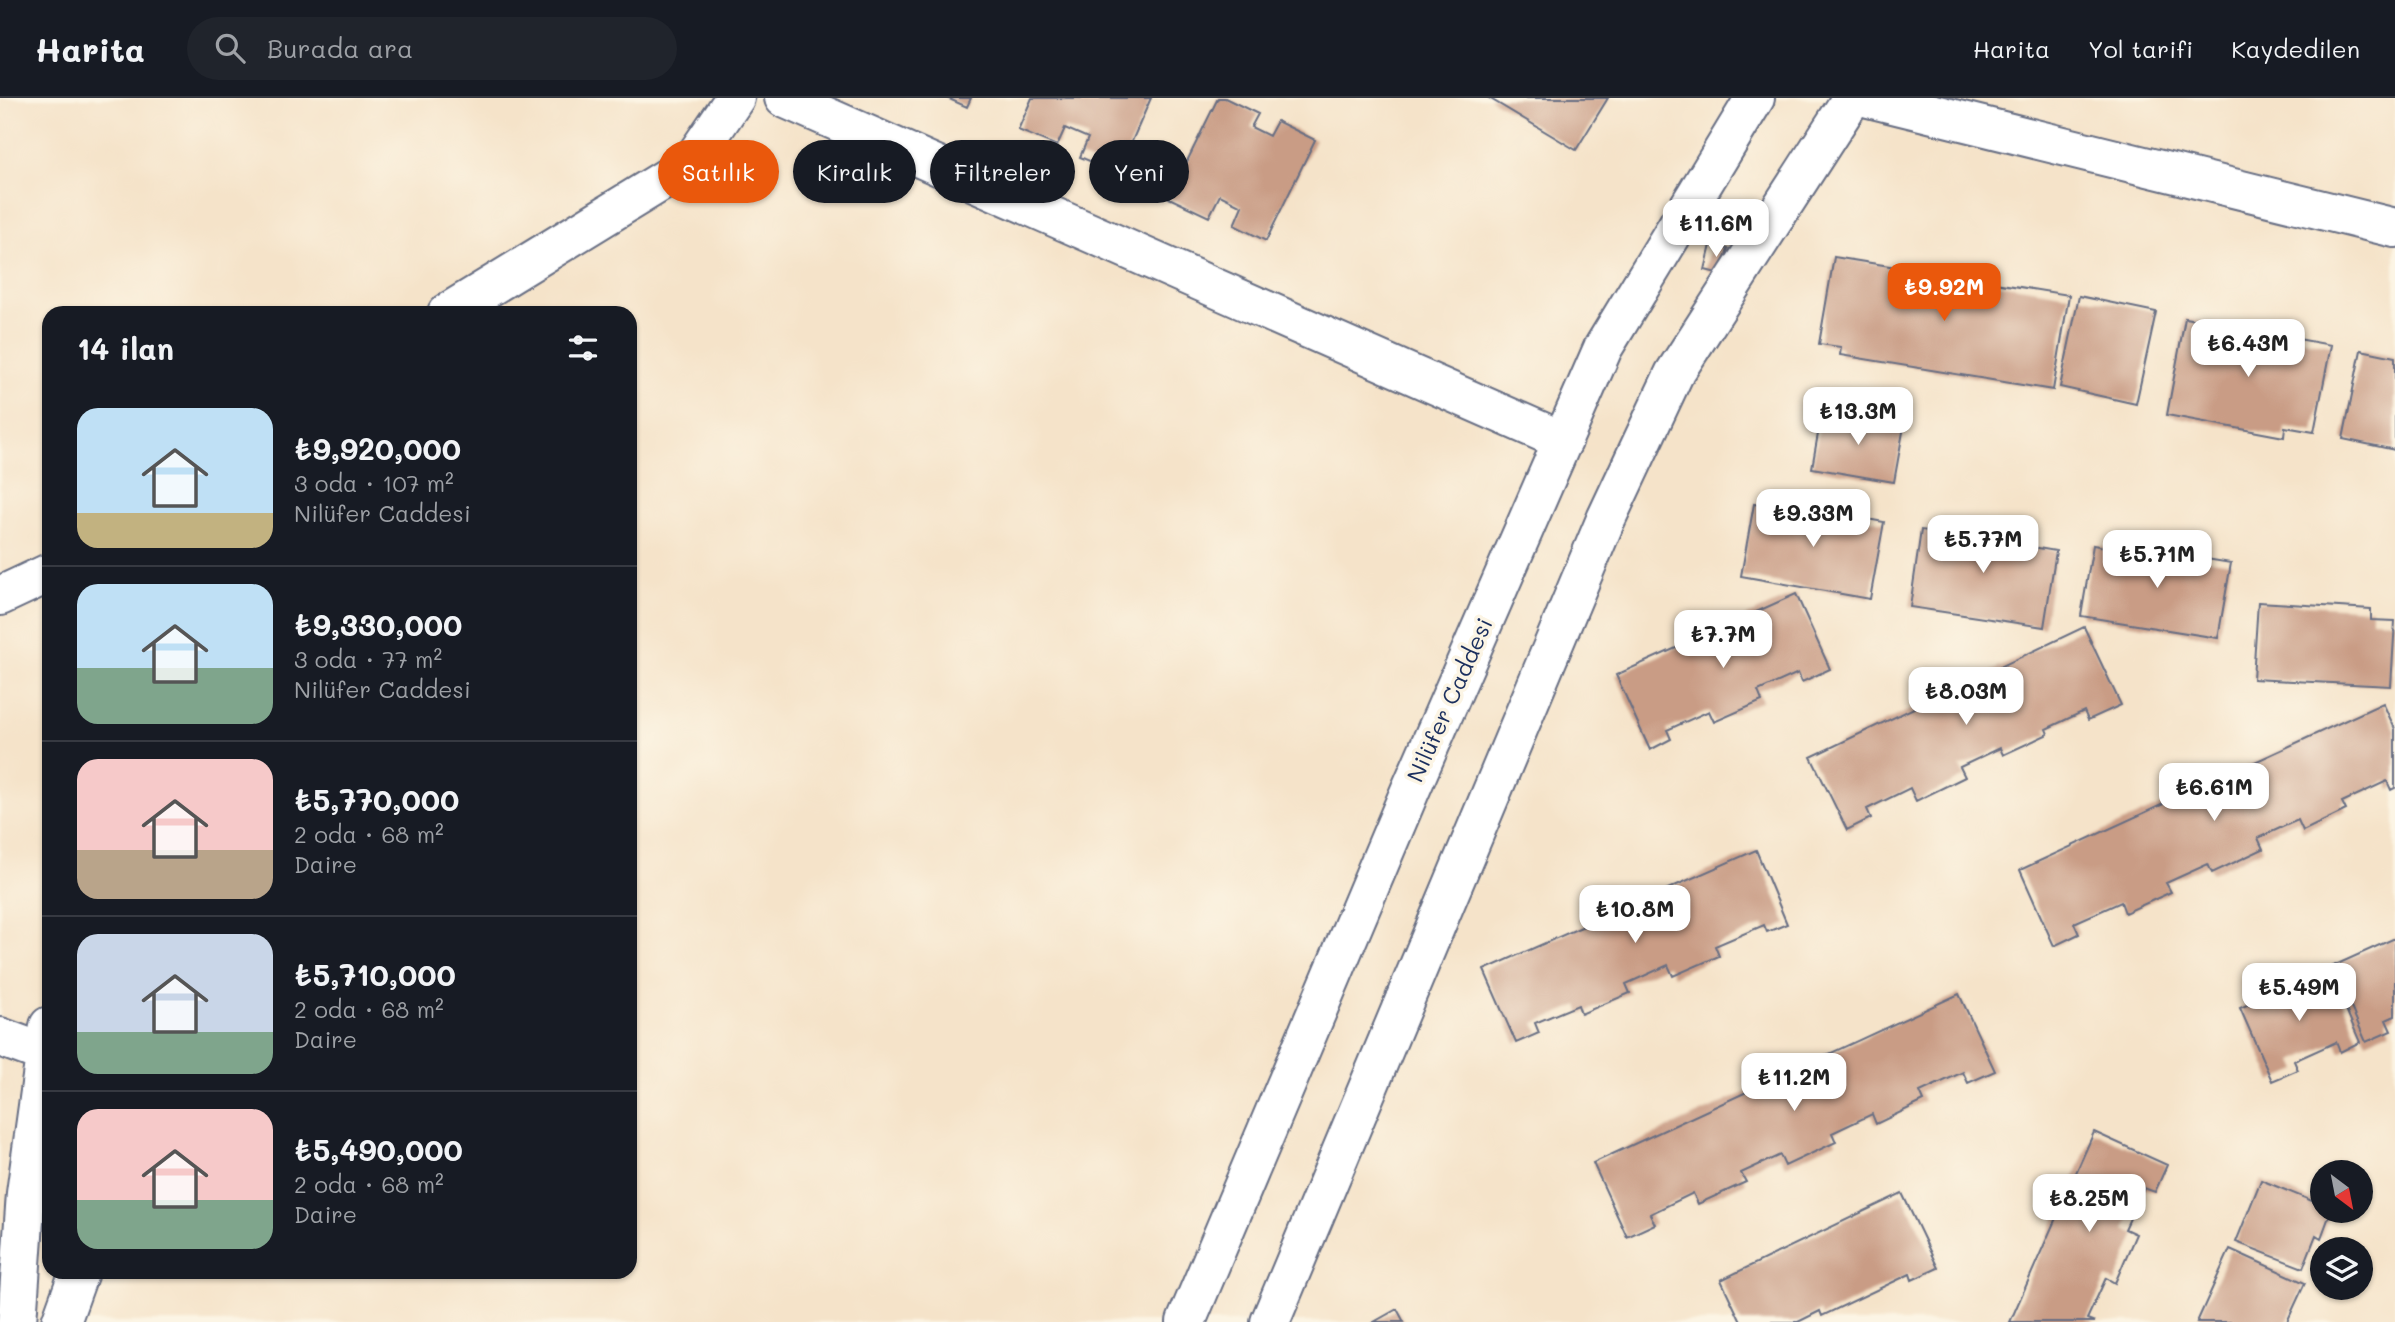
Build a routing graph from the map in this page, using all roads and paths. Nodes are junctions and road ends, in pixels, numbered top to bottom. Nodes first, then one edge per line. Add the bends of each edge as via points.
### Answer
1 (735, 98) edge
2 (784, 98) edge
3 (1755, 98) edge
4 (1852, 98) edge
5 (1869, 98) edge
6 (2395, 228) edge
7 (458, 306) edge
8 (1563, 441) junction
9 (42, 576) edge
10 (0, 596) edge
11 (0, 1037) edge
12 (42, 1043) edge
13 (42, 1085) edge
14 (76, 1279) edge
15 (17, 1322) edge
16 (61, 1322) edge
17 (1186, 1322) edge
18 (1270, 1322) edge

1 - 7 street via 691,164
2 - 8 street
3 - 8 street, Nilüfer Caddesi via 1603,348
4 - 18 street via 1674,374 1606,519
5 - 6 street
8 - 17 street, Nilüfer Caddesi via 1409,791
9 - 10 street
11 - 12 street
13 - 15 street via 26,1194
14 - 16 street

